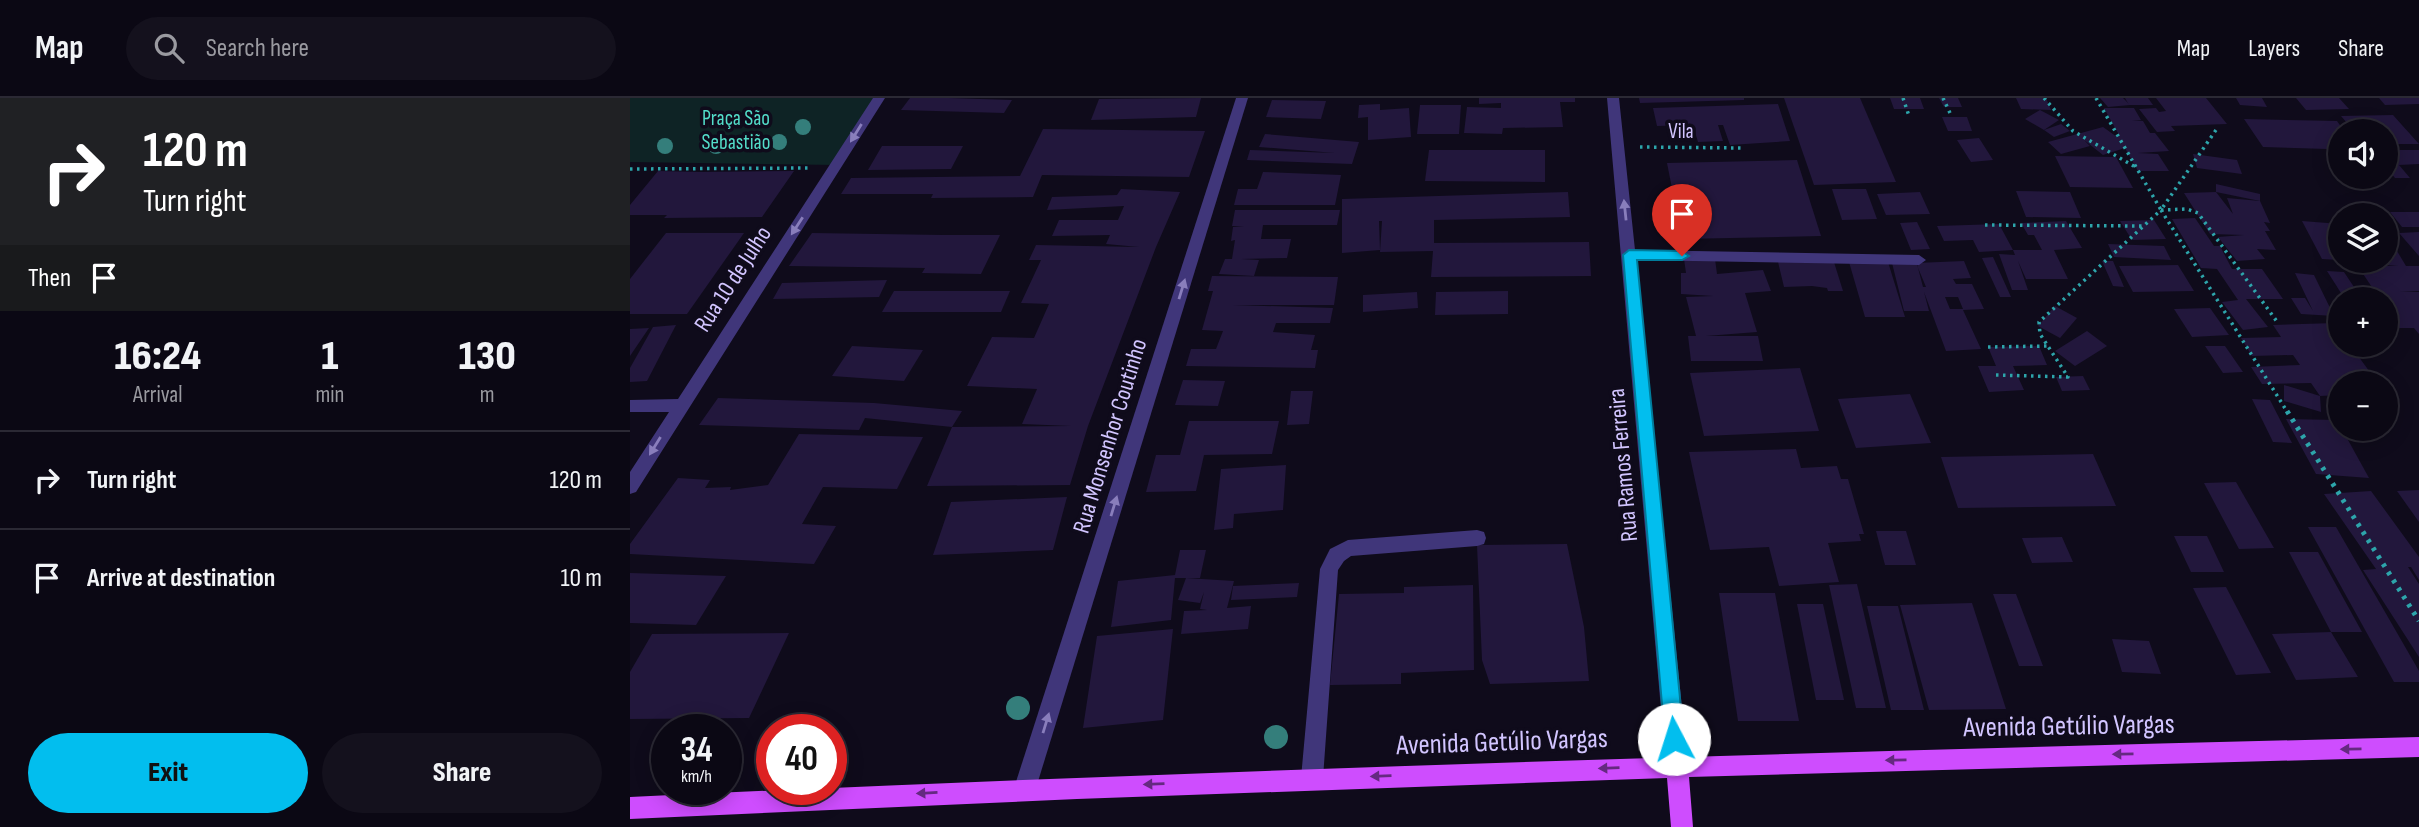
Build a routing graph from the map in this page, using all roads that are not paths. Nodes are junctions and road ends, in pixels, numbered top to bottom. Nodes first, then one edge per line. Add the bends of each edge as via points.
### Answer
1 (878, 98) edge
2 (1242, 98) edge
3 (1613, 98) edge
4 (1629, 255) junction
5 (1919, 260) dead end
6 (681, 405) junction
7 (630, 406) edge
8 (630, 486) edge
9 (1477, 538) dead end
10 (2419, 747) edge
11 (1677, 766) junction
12 (1312, 778) junction
13 (1025, 788) junction
14 (630, 808) edge
15 (1682, 827) edge

1 -> 6 street, Rua 10 de Julho
13 -> 2 street, Rua Monsenhor Coutinho
4 -> 3 street, Rua Ramos Ferreira
4 - 5 street
4 - 11 street, Rua Ramos Ferreira
6 - 7 street
6 -> 8 street, Rua 10 de Julho
9 - 12 street via 1348,548 1337,555 1329,569
10 -> 11 main road, Avenida Getúlio Vargas
11 -> 12 main road, Avenida Getúlio Vargas
11 - 15 main road, Rua Ramos Ferreira
12 -> 13 main road, Avenida Getúlio Vargas
13 -> 14 main road, Avenida Getúlio Vargas

